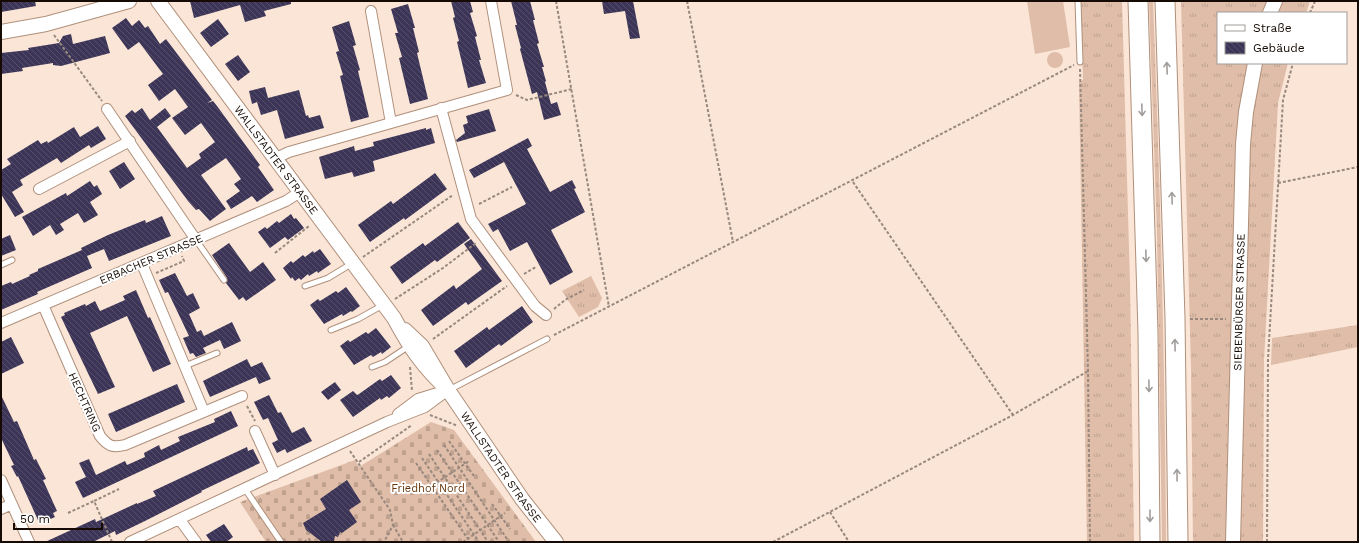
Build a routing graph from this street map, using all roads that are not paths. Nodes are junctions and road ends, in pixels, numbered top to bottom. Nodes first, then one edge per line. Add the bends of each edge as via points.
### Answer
1 (129, 1) edge
2 (158, 1) edge
3 (491, 1) edge
4 (1078, 1) edge
5 (1138, 1) edge
6 (1165, 1) edge
7 (1275, 1) edge
8 (371, 11) dead end
9 (1270, 12) edge
10 (1, 32) edge
11 (1080, 62) road end
12 (1255, 64) edge
13 (441, 108) junction
14 (107, 109) road end
15 (391, 123) junction
16 (130, 141) junction
17 (276, 158) junction
18 (39, 189) dead end
19 (300, 192) junction
20 (196, 240) junction
21 (12, 260) dead end
22 (353, 263) junction
23 (142, 264) junction
24 (1, 265) edge
25 (224, 280) dead end
26 (306, 286) dead end
27 (43, 305) junction
28 (384, 305) junction
29 (546, 315) road end
30 (394, 318) junction
31 (1, 323) edge
32 (331, 330) dead end
33 (547, 339) road end
34 (409, 346) junction
35 (217, 353) dead end
36 (185, 366) junction
37 (372, 367) dead end
38 (448, 390) junction
39 (242, 396) road end
40 (204, 412) junction
41 (387, 422) junction
42 (255, 431) road end
43 (275, 474) junction
44 (1, 480) edge
45 (245, 489) junction
46 (12, 504) junction
47 (1, 509) edge
48 (180, 520) junction
49 (29, 542) edge
50 (130, 542) edge
51 (196, 542) edge
52 (281, 542) edge
53 (556, 542) edge
54 (1150, 542) edge
55 (1178, 542) edge
56 (1234, 542) edge

1 - 10 main road via 46,24
2 - 17 main road, WALLSTADTER STRASSE
3 - 13 street via 507,90
4 - 11 lane
5 -> 54 highway via 1148,333
55 -> 6 highway via 1175,318
7 - 9 main road
8 - 15 street
12 - 56 main road, SIEBENBÜRGER STRASSE via 1243,144
13 - 15 street
13 - 29 street via 472,219 535,306
14 - 16 street
15 - 17 street
16 - 18 street
16 - 20 street
17 - 19 main road, WALLSTADTER STRASSE
19 - 20 street, ERBACHER STRASSE via 286,201
19 - 22 main road, WALLSTADTER STRASSE
20 - 23 street, ERBACHER STRASSE
20 - 25 lane
21 - 24 lane
22 - 26 lane via 328,278
22 - 28 main road, WALLSTADTER STRASSE
23 - 27 street, ERBACHER STRASSE
23 - 36 street
27 - 31 street, ERBACHER STRASSE
27 - 40 street, HECHTRING via 100,436 107,445 115,448 124,445
28 - 30 main road, WALLSTADTER STRASSE
28 - 32 lane
30 - 34 main road, WALLSTADTER STRASSE
30 - 38 main road, WALLSTADTER STRASSE via 422,346
33 - 38 lane
34 - 37 lane via 385,362
34 - 38 main road, WALLSTADTER STRASSE via 430,373
35 - 36 lane
36 - 40 street
38 - 41 street via 425,407
38 - 41 street via 418,399
38 - 53 main road, WALLSTADTER STRASSE via 522,499
39 - 40 street, HECHTRING
41 - 43 street
42 - 43 street
43 - 45 street
44 - 46 street
45 - 48 street
45 - 52 lane
46 - 47 street
46 - 49 street
48 - 50 street
48 - 51 street

